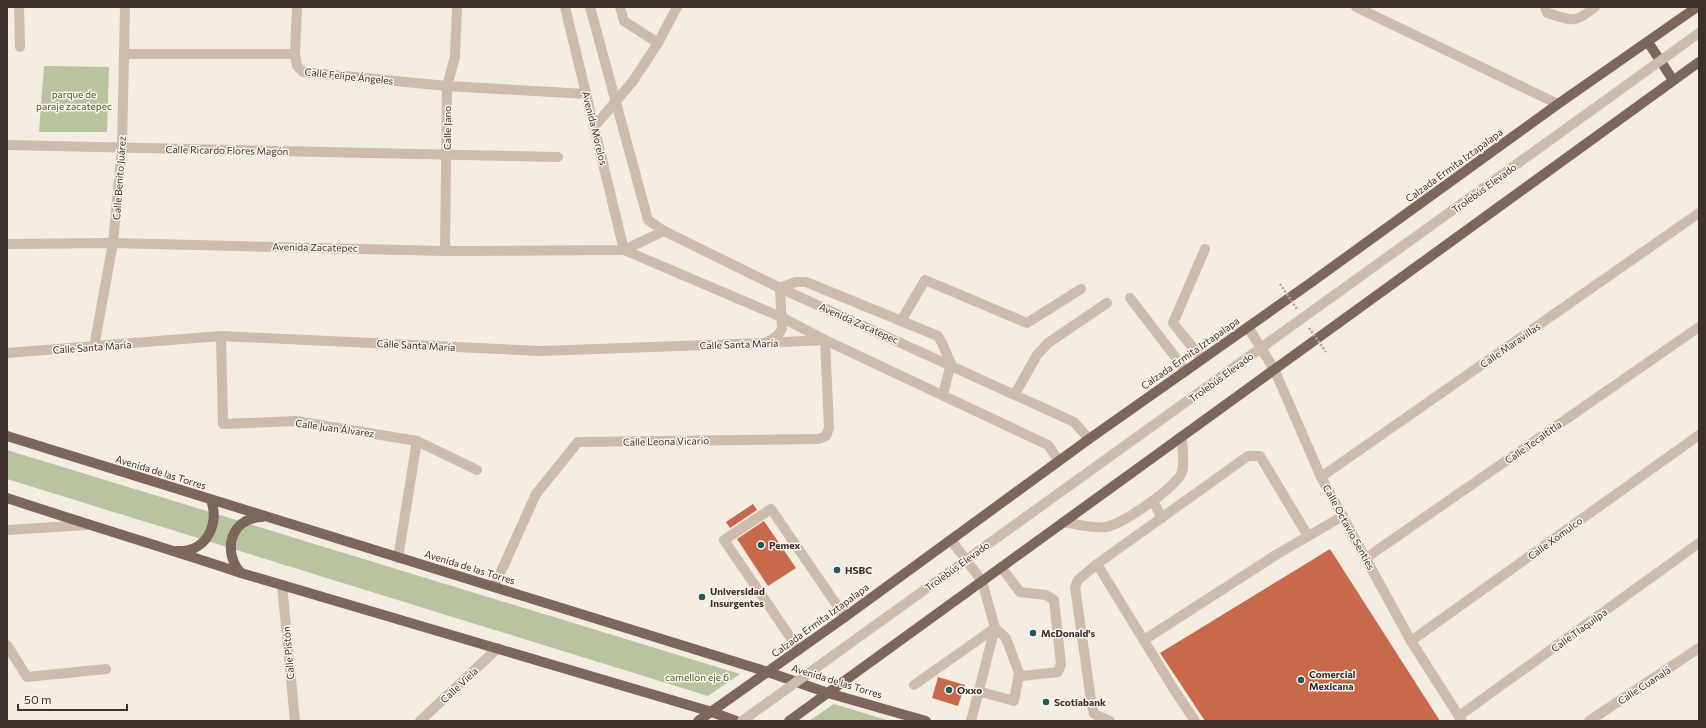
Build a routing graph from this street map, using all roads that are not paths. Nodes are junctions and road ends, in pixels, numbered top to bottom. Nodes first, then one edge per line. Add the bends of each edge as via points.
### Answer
1 (19, 7) edge
2 (125, 7) edge
3 (296, 7) edge
4 (457, 7) edge
5 (566, 7) edge
6 (590, 7) edge
7 (620, 7) edge
8 (677, 7) edge
9 (1356, 7) edge
10 (1545, 7) edge
11 (1595, 7) edge
12 (1697, 7) edge
13 (1699, 33) edge
14 (1648, 42) junction
15 (658, 43) junction
16 (20, 47) dead end
17 (124, 54) junction
18 (295, 54) junction
19 (1699, 62) edge
20 (1674, 80) junction
21 (447, 86) junction
22 (586, 94) junction
23 (616, 103) junction
24 (1558, 104) junction
25 (594, 127) junction
26 (7, 145) edge
27 (122, 148) junction
28 (446, 155) junction
29 (558, 156) dead end
30 (1699, 214) edge
31 (664, 231) junction
32 (113, 243) junction
33 (7, 244) edge
34 (1205, 249) dead end
35 (445, 250) junction
36 (624, 250) junction
37 (780, 288) junction
38 (1081, 289) dead end
39 (1130, 298) dead end
40 (1107, 303) dead end
41 (781, 317) junction
42 (901, 321) junction
43 (1248, 327) junction
44 (1699, 327) edge
45 (221, 336) junction
46 (825, 340) junction
47 (764, 343) junction
48 (94, 347) junction
49 (7, 353) edge
50 (1202, 359) junction
51 (951, 364) junction
52 (1274, 369) junction
53 (1186, 371) junction
54 (943, 394) junction
55 (1015, 394) junction
56 (1699, 435) edge
57 (7, 436) edge
58 (1182, 436) junction
59 (1089, 439) junction
60 (417, 440) junction
61 (1059, 461) junction
62 (477, 470) dead end
63 (1321, 477) junction
64 (7, 498) edge
65 (211, 500) junction
66 (1153, 501) junction
67 (266, 516) junction
68 (1343, 516) junction
69 (1162, 518) junction
70 (1063, 522) junction
71 (87, 525) junction
72 (7, 530) edge
73 (1308, 536) junction
74 (951, 540) junction
75 (1699, 543) edge
76 (173, 550) junction
77 (398, 558) junction
78 (1366, 558) junction
79 (1097, 564) junction
80 (1001, 568) junction
81 (241, 573) junction
82 (982, 581) junction
83 (282, 585) junction
84 (494, 587) junction
85 (845, 617) junction
86 (995, 628) junction
87 (1144, 640) junction
88 (1411, 641) junction
89 (7, 645) edge
90 (498, 648) junction
91 (1699, 648) edge
92 (799, 650) junction
93 (106, 669) dead end
94 (768, 672) junction
95 (1019, 674) junction
96 (914, 685) dead end
97 (978, 691) junction
98 (828, 693) junction
99 (712, 712) junction
100 (1460, 719) edge
101 (295, 721) edge
102 (420, 721) edge
103 (698, 721) edge
104 (736, 721) edge
105 (742, 721) edge
106 (789, 721) edge
107 (926, 721) edge
108 (971, 721) edge
109 (1110, 721) edge
110 (1195, 721) edge
111 (1589, 721) edge

1 - 16 street
2 - 17 street, Calle Benito Juárez
3 - 18 street
4 - 21 street, Calle Jano via 455,57
5 - 22 street, Avenida Morelos
6 - 23 street
7 - 15 street via 624,21
8 - 15 street
9 - 24 street
10 - 11 street via 1547,13 1571,20 1579,19
12 - 14 main road, Calzada Ermita Iztapalapa
13 - 105 street, Trolebús Elevado, bridge
14 - 20 main road
14 - 24 main road, Calzada Ermita Iztapalapa
15 - 23 street
17 - 18 street
17 - 27 street, Calle Benito Juárez
18 - 21 street, Calle Felipe Ángeles via 297,66 303,72
19 - 20 main road
20 - 52 main road
21 - 22 street, Calle Felipe Ángeles
21 - 28 street, Calle Jano
22 - 25 street, Avenida Morelos
23 - 25 street
23 - 31 street via 648,220
24 - 43 main road, Calzada Ermita Iztapalapa
25 - 36 street, Avenida Morelos
26 - 27 street, Calle Ricardo Flores Magón
27 - 28 street, Calle Ricardo Flores Magón
27 - 32 street, Calle Benito Juárez
28 - 29 street, Calle Ricardo Flores Magón
28 - 35 street, Calle Jano
30 - 63 street, Calle Maravillas
31 - 36 street, Avenida Zacatepec
31 - 37 street, Avenida Zacatepec
32 - 33 street, Avenida Zacatepec
32 - 35 street, Avenida Zacatepec
32 - 48 street, Calle Benito Juárez
34 - 50 street via 1173,324
35 - 36 street, Avenida Zacatepec
36 - 41 street, Avenida Zacatepec
37 - 41 street
37 - 42 street via 796,282 806,282
37 - 51 street, Avenida Zacatepec
38 - 42 street via 1027,323 924,280
39 - 53 street
40 - 55 street via 1048,343 1037,355
41 - 46 street, Avenida Zacatepec
41 - 47 street via 781,332
42 - 51 street via 938,336
43 - 50 main road, Calzada Ermita Iztapalapa
43 - 52 street, Calle Octavio Senties
44 - 78 street, Calle Tecaltitla
45 - 47 street, Calle Santa María via 541,351
45 - 48 street, Calle Santa María
45 - 60 street, Calle Juan Álvarez via 223,424 296,421
46 - 47 street, Calle Santa María
46 - 54 street, Avenida Zacatepec
46 - 84 street, Calle Leona Vicario via 829,428 826,436 819,439 578,442 536,494
48 - 49 street, Calle Santa María
50 - 53 main road, Calzada Ermita Iztapalapa
51 - 54 street
51 - 55 street, Avenida Zacatepec
52 - 58 main road
52 - 63 street, Calle Octavio Senties
53 - 59 main road, Calzada Ermita Iztapalapa
54 - 61 street, Avenida Zacatepec via 1048,445
55 - 59 street, Avenida Zacatepec via 1074,422
56 - 88 street, Calle Xomulco
57 - 65 main road, Avenida de las Torres
58 - 66 street via 1182,471 1179,478
58 - 70 main road
59 - 61 main road, Calzada Ermita Iztapalapa
60 - 62 street
60 - 77 street
61 - 74 main road, Calzada Ermita Iztapalapa
63 - 68 street, Calle Octavio Senties
64 - 71 main road
65 - 67 main road, Avenida de las Torres
65 - 76 main road via 214,515 212,530 208,537 196,547 181,551
66 - 69 street
66 - 70 street via 1119,523 1105,527
67 - 77 main road, Avenida de las Torres
67 - 81 main road via 242,524 232,537 230,553
68 - 73 street
68 - 78 street, Calle Octavio Senties
69 - 73 street via 1248,456 1260,456
69 - 79 street
70 - 80 main road
71 - 72 street
71 - 76 main road
73 - 87 street
74 - 82 street
74 - 85 main road, Calzada Ermita Iztapalapa
75 - 100 street, Calle Tlaquilpa
76 - 81 main road
77 - 84 main road, Avenida de las Torres
78 - 88 street, Calle Octavio Senties
79 - 87 street
79 - 109 street via 1078,580 1075,587 1094,714
80 - 82 main road
80 - 95 street via 1020,592 1046,595 1054,600 1061,664 1058,672 1022,676
81 - 83 main road
82 - 86 street
82 - 98 main road
83 - 90 main road
83 - 101 street, Calle Pistón
84 - 94 main road, Avenida de las Torres
85 - 92 main road, Calzada Ermita Iztapalapa
85 - 92 street via 771,509 724,540
86 - 95 street via 1006,638
86 - 96 street
86 - 97 street
87 - 110 street
88 - 100 street, Calle Octavio Senties
89 - 93 street via 27,677
90 - 99 main road
90 - 102 street, Calle Viela
91 - 111 street, Calle Cuanalá
92 - 94 main road, Calzada Ermita Iztapalapa
94 - 98 main road, Avenida de las Torres
94 - 99 main road, Calzada Ermita Iztapalapa
95 - 97 street via 1014,701
97 - 108 street
98 - 106 main road
98 - 107 main road, Avenida de las Torres
99 - 103 main road, Calzada Ermita Iztapalapa
99 - 104 main road

